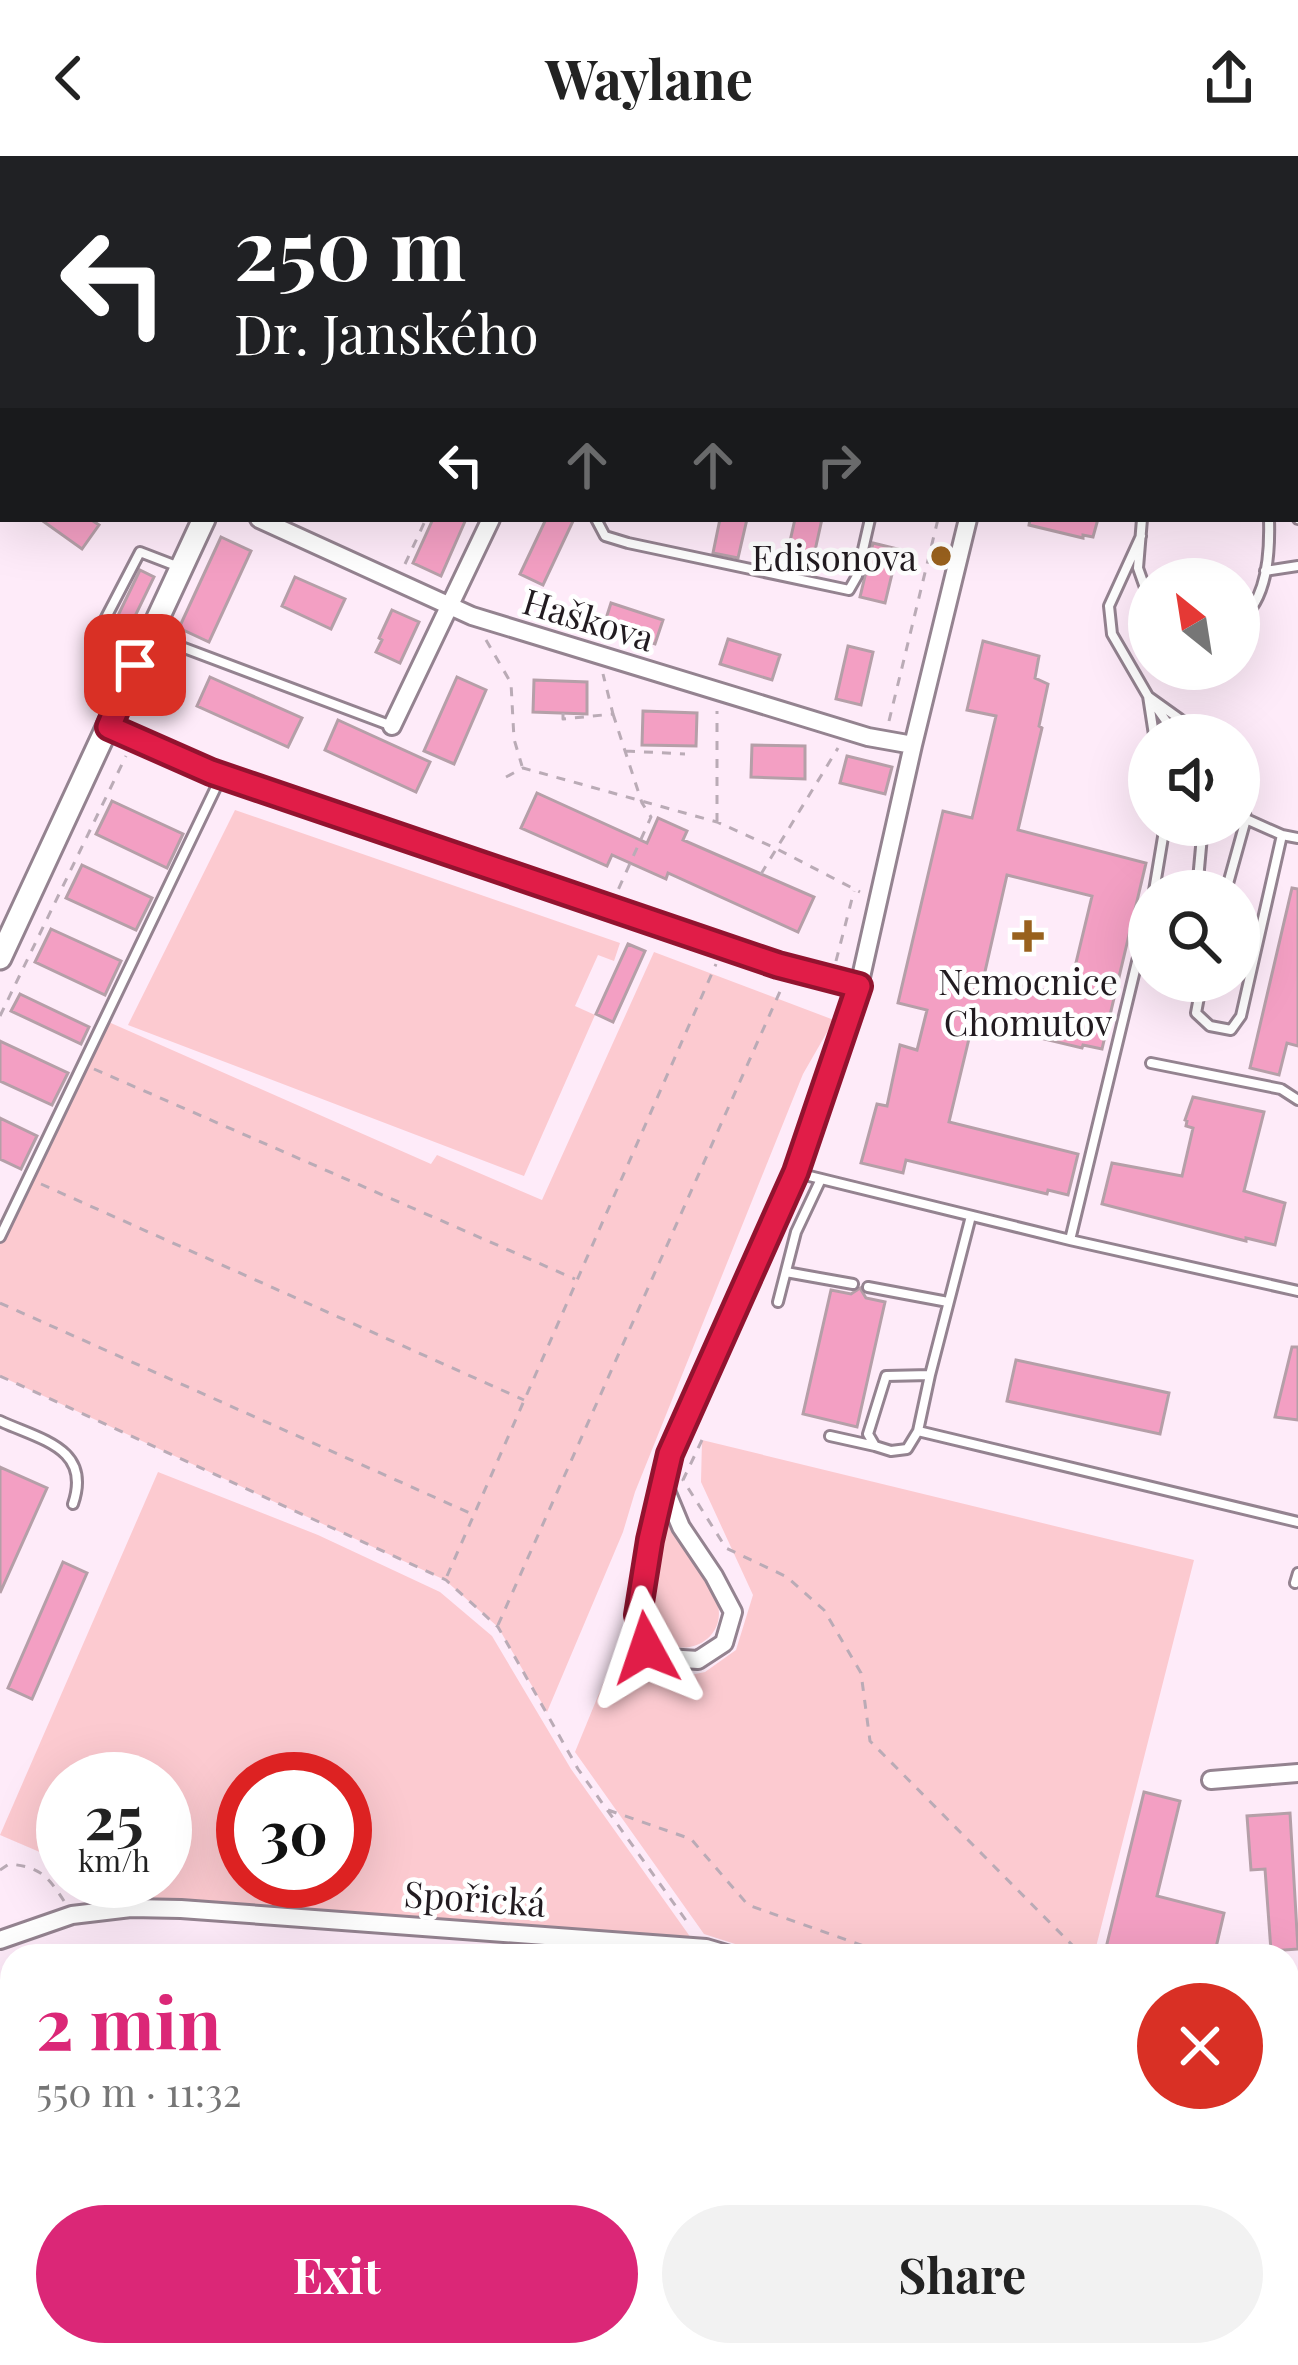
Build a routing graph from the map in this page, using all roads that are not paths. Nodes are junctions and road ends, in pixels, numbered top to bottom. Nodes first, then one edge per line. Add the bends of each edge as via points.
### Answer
1 (203, 522) edge
2 (266, 522) edge
3 (490, 522) edge
4 (598, 522) edge
5 (869, 522) edge
6 (967, 522) edge
7 (1142, 522) edge
8 (1269, 522) edge
9 (1141, 536) junction
10 (1139, 558) edge
11 (1298, 566) edge
12 (180, 568) junction
13 (1265, 571) junction
14 (1260, 591) edge
15 (449, 607) junction
16 (101, 627) dead end
17 (148, 634) junction
18 (1148, 696) junction
19 (1151, 714) edge
20 (1161, 714) edge
21 (1170, 714) edge
22 (392, 726) joint
23 (109, 727) junction
24 (913, 745) junction
25 (221, 776) junction
26 (1260, 825) edge
27 (1282, 835) junction
28 (1298, 838) edge
29 (1260, 932) edge
30 (0, 958) edge
31 (859, 986) junction
32 (1128, 1000) edge
33 (1198, 1002) edge
34 (1244, 1002) edge
35 (1150, 1063) dead end
36 (1298, 1100) edge
37 (796, 1172) junction
38 (821, 1179) junction
39 (971, 1216) junction
40 (0, 1238) edge
41 (1070, 1240) junction
42 (786, 1272) junction
43 (853, 1284) dead end
44 (868, 1287) dead end
45 (1297, 1288) edge
46 (778, 1302) dead end
47 (949, 1302) junction
48 (930, 1375) junction
49 (0, 1421) edge
50 (918, 1431) junction
51 (830, 1436) dead end
52 (874, 1446) junction
53 (664, 1486) junction
54 (73, 1504) dead end
55 (1298, 1522) edge
56 (1298, 1773) edge
57 (1211, 1780) dead end
58 (0, 1940) edge
59 (652, 1944) edge

1 - 12 street
2 - 15 street, Haškova
3 - 15 street
4 - 5 lane via 605,536 628,543 850,590
6 - 24 street
7 - 9 lane
8 - 13 lane
9 - 10 lane
9 - 18 lane via 1109,606 1112,634
11 - 13 lane
12 - 16 lane via 140,552
12 - 17 street
13 - 14 lane
15 - 22 street
15 - 24 street, Haškova
17 - 22 lane
17 - 23 street
18 - 19 lane
18 - 20 lane
18 - 21 lane
23 - 25 street
23 - 30 street
24 - 31 street
25 - 31 street
25 - 40 lane
26 - 27 lane
27 - 28 lane
27 - 29 lane
31 - 37 street
32 - 41 lane
33 - 34 lane via 1196,1013 1210,1026 1231,1030
35 - 36 lane via 1281,1089
37 - 38 lane
37 - 53 street via 670,1454
38 - 39 lane
38 - 42 lane
39 - 41 lane
39 - 47 lane
41 - 45 lane
42 - 43 lane
42 - 46 lane
44 - 47 lane
47 - 48 lane
48 - 50 lane
48 - 52 lane via 886,1376 868,1435
49 - 54 lane via 73,1460
50 - 52 lane via 907,1449
50 - 55 lane
51 - 52 lane
53 - 53 street via 638,1615 646,1648 698,1660 724,1642 733,1612
56 - 57 street
58 - 59 street, Spořická via 72,1915 131,1908

